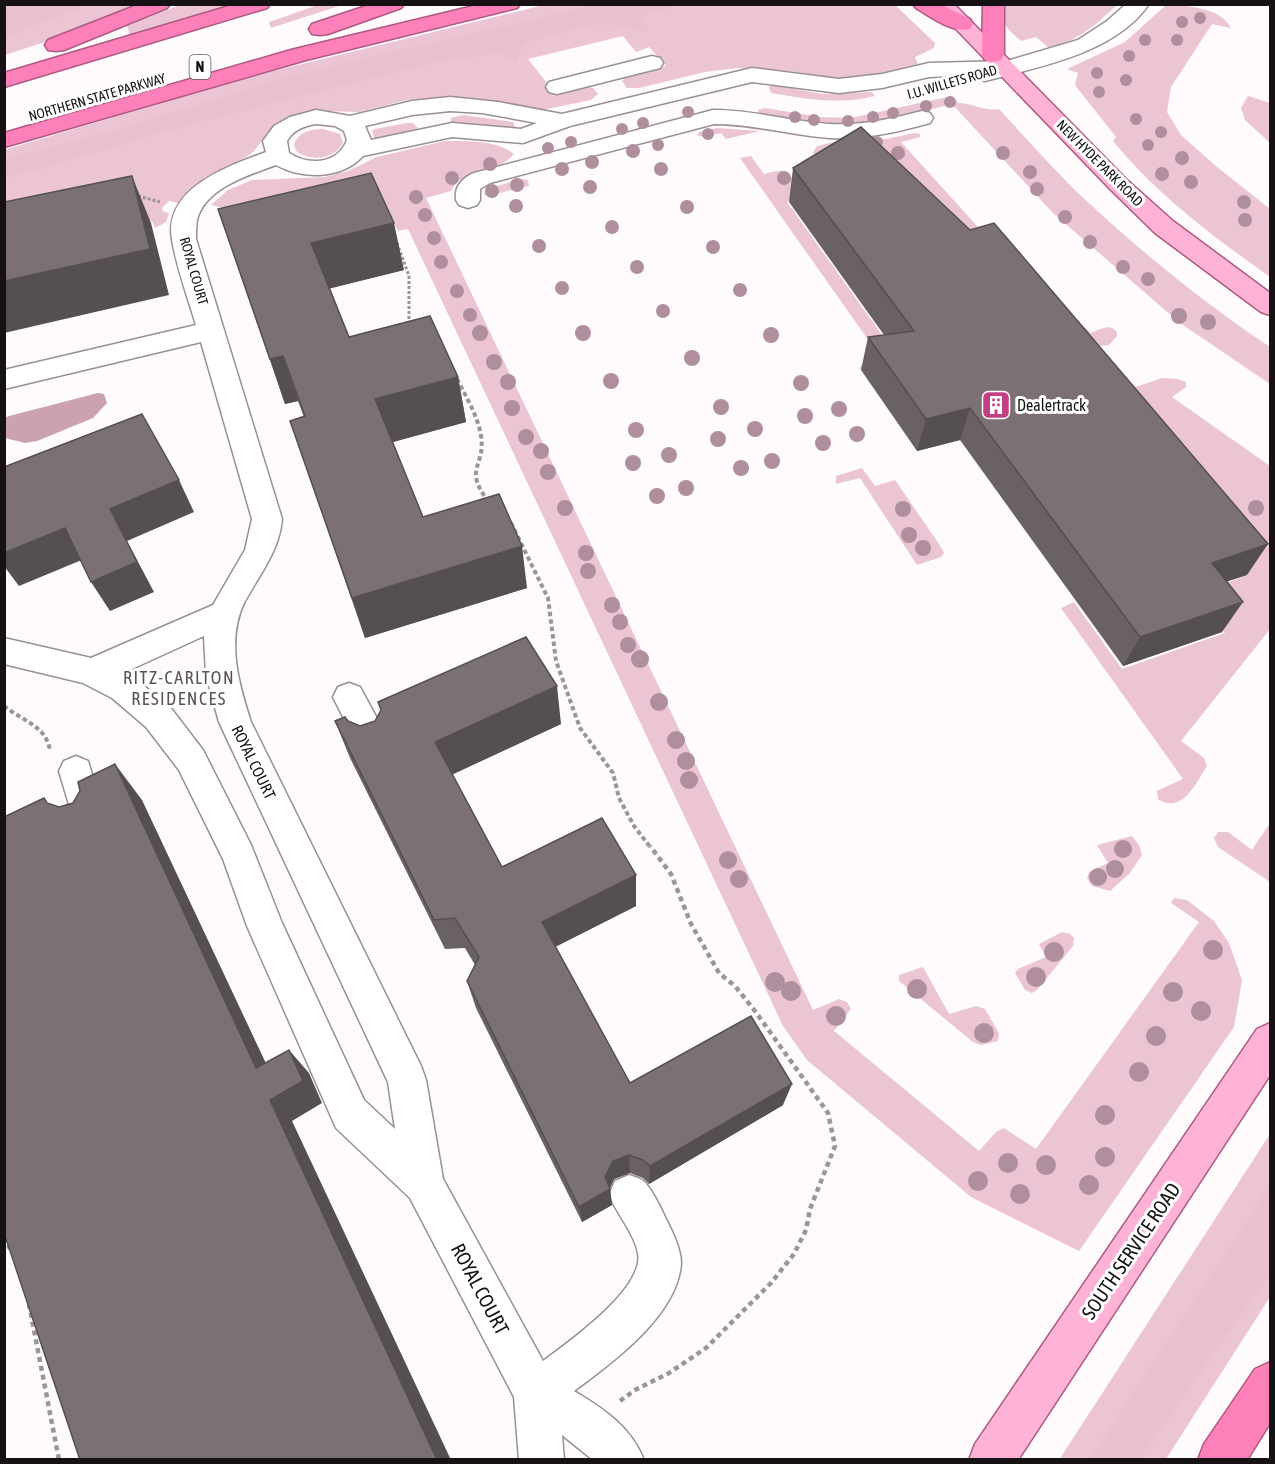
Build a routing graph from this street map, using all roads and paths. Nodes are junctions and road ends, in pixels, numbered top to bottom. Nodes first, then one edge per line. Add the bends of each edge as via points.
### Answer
1 (160, 4) edge
2 (260, 4) edge
3 (394, 4) edge
4 (510, 4) edge
5 (923, 4) edge
6 (942, 4) edge
7 (994, 4) edge
8 (1138, 4) edge
9 (962, 24) junction
10 (999, 61) junction
11 (4, 62) edge
12 (652, 63) dead end
13 (602, 76) junction
14 (4, 80) edge
15 (557, 87) dead end
16 (751, 89) junction
17 (653, 99) junction
18 (624, 106) junction
19 (849, 106) dead end
20 (534, 115) junction
21 (586, 115) junction
22 (732, 116) junction
23 (922, 118) dead end
24 (562, 121) junction
25 (4, 123) edge
26 (348, 123) junction
27 (673, 127) junction
28 (523, 136) junction
29 (4, 140) edge
30 (606, 144) junction
31 (356, 150) junction
32 (278, 156) junction
33 (534, 164) junction
34 (130, 194) edge
35 (468, 200) dead end
36 (190, 208) junction
37 (394, 236) dead end
38 (1270, 306) edge
39 (211, 331) junction
40 (415, 332) edge
41 (453, 369) edge
42 (4, 380) edge
43 (492, 505) edge
44 (507, 517) edge
45 (224, 614) junction
46 (4, 651) edge
47 (92, 672) junction
48 (350, 697) dead end
49 (4, 706) edge
50 (375, 747) edge
51 (63, 763) joint
52 (90, 824) edge
53 (1270, 1042) edge
54 (424, 1184) junction
55 (629, 1195) edge
56 (4, 1237) edge
57 (15, 1259) edge
58 (27, 1296) edge
59 (1270, 1384) edge
60 (536, 1393) junction
61 (586, 1426) junction
62 (59, 1460) edge
63 (542, 1460) edge
64 (622, 1460) edge
65 (991, 1460) edge
66 (1220, 1460) edge

1 - 11 highway
2 - 14 highway
3 - 25 highway, NORTHERN STATE PARKWAY / N via 169,76
4 - 29 highway via 299,55
5 - 9 highway
6 - 9 main road, NEW HYDE PARK ROAD
7 - 10 highway
8 - 10 street via 1115,26 1086,45
9 - 10 main road, NEW HYDE PARK ROAD
10 - 16 street, I.U. WILLETS ROAD via 839,86
10 - 19 street, I.U. WILLETS ROAD via 944,87
10 - 38 main road, NEW HYDE PARK ROAD via 1164,227
12 - 13 street
13 - 15 street
13 - 18 street
16 - 17 street, I.U. WILLETS ROAD via 697,88
16 - 22 street
17 - 18 street, I.U. WILLETS ROAD
17 - 27 street
18 - 21 street, I.U. WILLETS ROAD
20 - 24 street, I.U. WILLETS ROAD
20 - 26 street, I.U. WILLETS ROAD via 445,104
20 - 28 street
21 - 24 street, I.U. WILLETS ROAD
21 - 30 street
22 - 23 street via 847,132
22 - 27 street
24 - 28 street, I.U. WILLETS ROAD
26 - 31 street via 359,135
26 - 32 street via 316,117 289,125 275,141
27 - 30 street
28 - 31 street, I.U. WILLETS ROAD via 452,130
28 - 33 street
30 - 33 street
31 - 32 street via 345,160 317,168 296,167
32 - 36 street via 215,183
33 - 35 street via 476,180 467,188
34 - 36 path
36 - 39 street, ROYAL COURT via 183,223 184,238
37 - 40 path via 408,266 407,316
39 - 42 street
39 - 45 street, ROYAL COURT via 267,519 267,532 258,556
41 - 43 path via 482,439 474,468 476,481
44 - 61 path via 548,598 556,661 580,728 613,773 634,826 671,874 691,924 719,973 755,1011 828,1113 835,1146 810,1209 806,1230 794,1254 771,1283 706,1348 635,1390
45 - 47 street
45 - 54 street, ROYAL COURT via 220,666 234,722 407,1080
46 - 47 street, ROYAL COURT
47 - 54 street, ROYAL COURT via 141,701 171,731 191,760 238,856 269,935 350,1114
48 - 50 street
49 - 51 path via 44,732
51 - 52 street
53 - 65 main road, SOUTH SERVICE ROAD
54 - 60 street, ROYAL COURT
55 - 60 street via 653,1235 660,1263 651,1292 618,1328
56 - 57 path
58 - 62 path
59 - 66 highway
60 - 61 street
60 - 63 street
61 - 64 street via 616,1450

